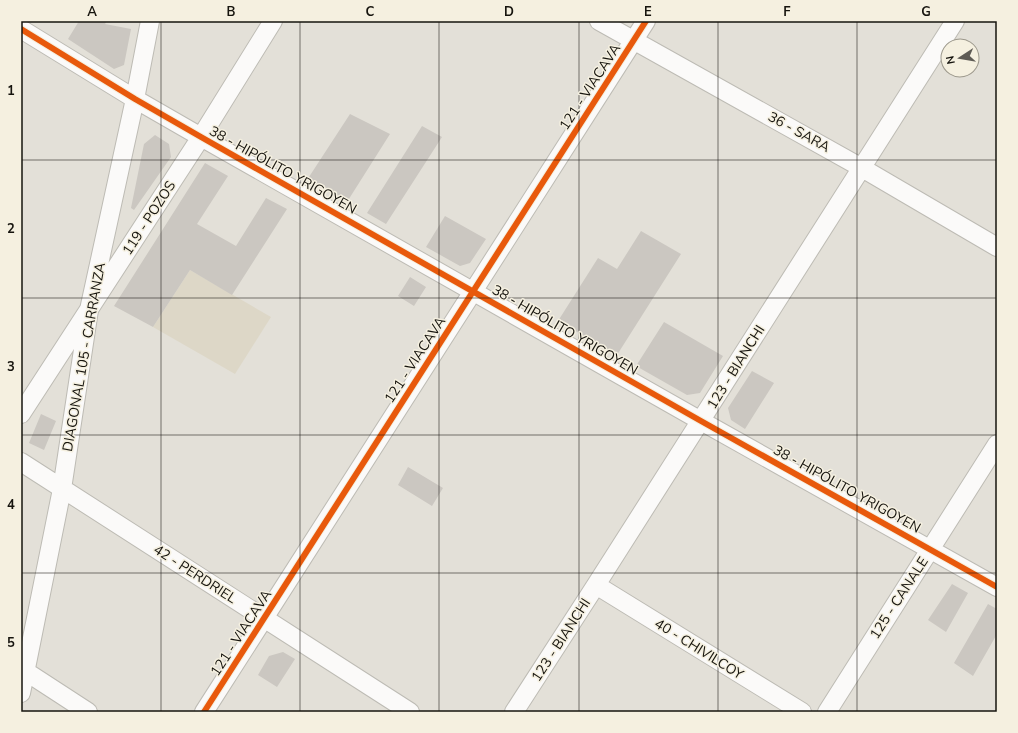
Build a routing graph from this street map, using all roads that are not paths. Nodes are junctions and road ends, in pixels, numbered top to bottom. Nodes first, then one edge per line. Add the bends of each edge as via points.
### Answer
1 (150, 21) edge
2 (273, 21) edge
3 (599, 21) edge
4 (646, 21) edge
5 (955, 21) edge
6 (21, 29) edge
7 (634, 41) junction
8 (135, 99) junction
9 (201, 137) junction
10 (862, 168) junction
11 (997, 247) edge
12 (474, 291) junction
13 (89, 310) junction
14 (21, 414) edge
15 (701, 421) junction
16 (997, 444) edge
17 (21, 462) edge
18 (62, 488) junction
19 (931, 549) junction
20 (596, 585) junction
21 (997, 587) edge
22 (265, 618) junction
23 (25, 671) junction
24 (21, 693) edge
25 (88, 712) edge
26 (204, 712) edge
27 (410, 712) edge
28 (514, 712) edge
29 (802, 712) edge
30 (827, 712) edge

1 - 8 street, DIAGONAL 105 - CARRANZA
2 - 9 street, 119 - POZOS
3 - 7 street, 36 - SARA
4 - 7 street, 121 - VIACAVA
5 - 10 street, 123 - BIANCHI
6 - 8 street, 38 - HIPÓLITO YRIGOYEN
7 - 10 street, 36 - SARA
7 - 12 street, 121 - VIACAVA
8 - 9 street, 38 - HIPÓLITO YRIGOYEN
8 - 13 street, DIAGONAL 105 - CARRANZA
9 - 12 street, 38 - HIPÓLITO YRIGOYEN
9 - 13 street, 119 - POZOS
10 - 11 street, 36 - SARA
10 - 15 street, 123 - BIANCHI
12 - 15 street, 38 - HIPÓLITO YRIGOYEN
12 - 22 street, 121 - VIACAVA
13 - 14 street, 119 - POZOS
13 - 18 street, DIAGONAL 105 - CARRANZA
15 - 19 street, 38 - HIPÓLITO YRIGOYEN
15 - 20 street, 123 - BIANCHI
16 - 19 street, 125 - CANALE
17 - 18 street, 42 - PERDRIEL
18 - 22 street, 42 - PERDRIEL
18 - 23 street, DIAGONAL 105 - CARRANZA
19 - 21 street, 38 - HIPÓLITO YRIGOYEN
19 - 30 street, 125 - CANALE
20 - 28 street, 123 - BIANCHI
20 - 29 street, 40 - CHIVILCOY
22 - 26 street, 121 - VIACAVA
22 - 27 street, 42 - PERDRIEL
23 - 24 street, DIAGONAL 105 - CARRANZA
23 - 25 street

